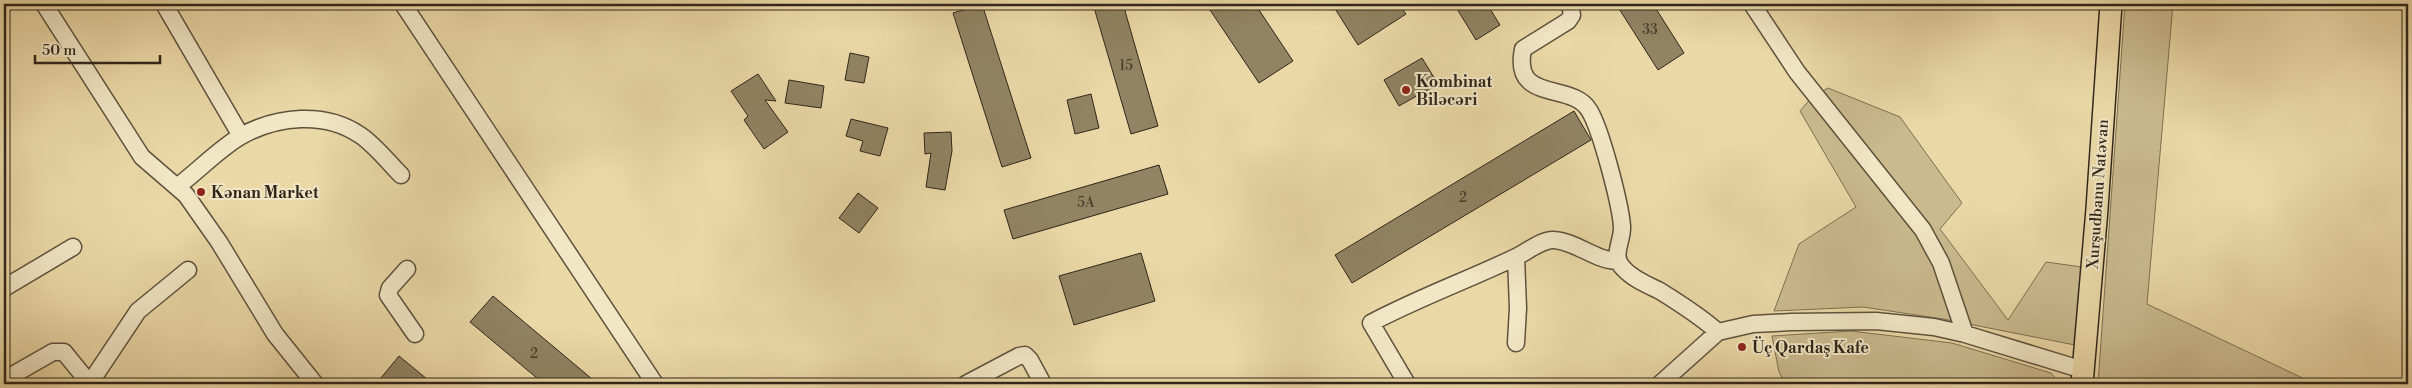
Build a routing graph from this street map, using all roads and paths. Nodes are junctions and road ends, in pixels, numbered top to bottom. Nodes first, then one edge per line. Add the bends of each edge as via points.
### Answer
1 (44, 4) edge
2 (164, 4) edge
3 (403, 4) edge
4 (1570, 4) edge
5 (1752, 4) edge
6 (2111, 4) edge
7 (241, 136) junction
8 (402, 175) dead end
9 (178, 186) junction
10 (74, 247) dead end
11 (1516, 257) junction
12 (1618, 261) junction
13 (407, 268) dead end
14 (188, 270) dead end
15 (4, 288) edge
16 (1718, 332) junction
17 (415, 334) dead end
18 (1965, 334) junction
19 (1516, 343) dead end
20 (2082, 377) edge
21 (4, 380) edge
22 (90, 384) edge
23 (315, 384) edge
24 (656, 384) edge
25 (966, 384) edge
26 (1043, 384) edge
27 (1407, 384) edge
28 (1660, 384) edge

1 - 9 street via 142,157
2 - 7 street
3 - 24 street
4 - 12 street via 1572,15 1568,21 1523,49 1522,71 1537,86 1580,100 1588,109 1602,143 1621,217
5 - 18 street via 1797,72 1923,230 1941,263
6 - 20 main road, Xurşudbanu Natəvan
7 - 8 street via 286,119 334,121 362,136
7 - 9 street
9 - 23 street via 219,242 275,334
10 - 15 street
11 - 12 street via 1554,240
11 - 19 street
11 - 27 street via 1411,302 1371,323
12 - 16 street via 1624,269 1697,313
13 - 17 street via 388,295
14 - 22 street via 138,310
16 - 18 street via 1753,324 1853,320 1934,327
16 - 28 street
18 - 20 street
21 - 22 street via 53,352 64,352
25 - 26 street via 1026,355

